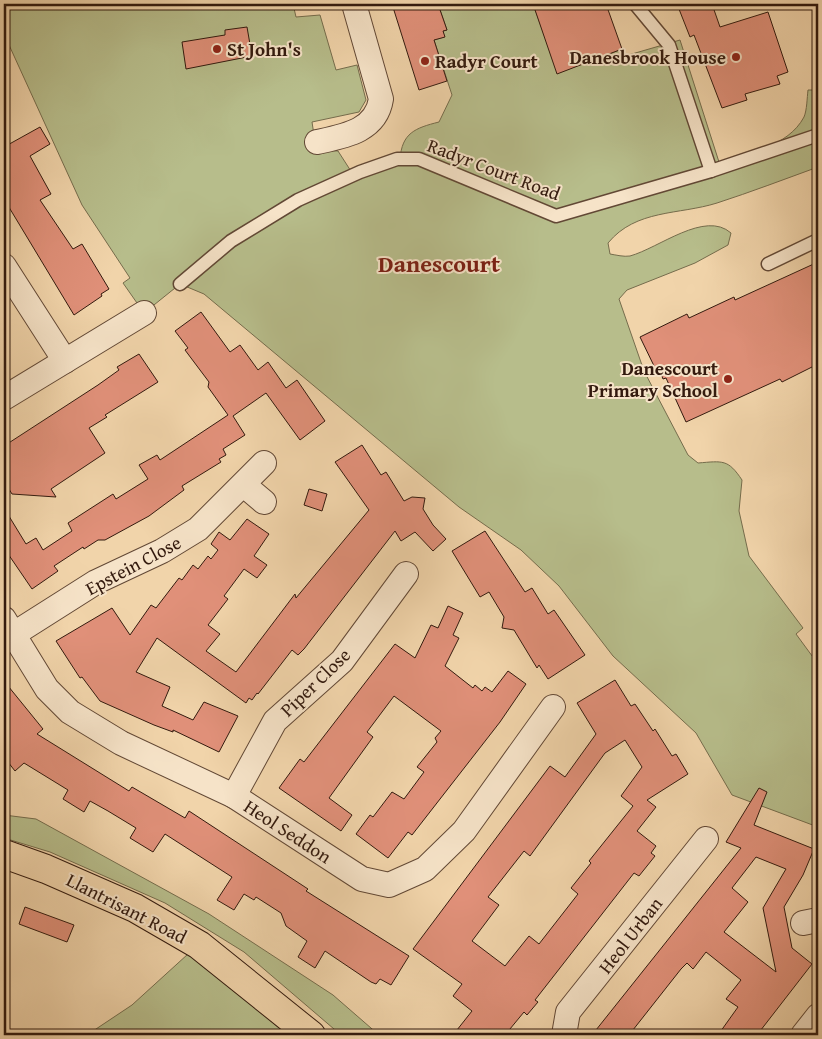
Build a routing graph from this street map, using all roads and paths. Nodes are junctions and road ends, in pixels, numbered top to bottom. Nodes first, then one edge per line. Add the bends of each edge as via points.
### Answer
1 (354, 4) edge
2 (634, 4) edge
3 (818, 135) edge
4 (317, 142) dead end
5 (711, 171) junction
6 (818, 240) edge
7 (768, 264) dead end
8 (4, 266) edge
9 (180, 284) dead end
10 (144, 313) dead end
11 (65, 361) junction
12 (4, 398) edge
13 (264, 463) dead end
14 (244, 484) junction
15 (264, 502) dead end
16 (406, 574) dead end
17 (9, 627) edge
18 (553, 707) dead end
19 (234, 796) junction
20 (706, 839) dead end
21 (4, 854) edge
22 (818, 1016) edge
23 (311, 1035) edge
24 (564, 1035) edge
25 (803, 1035) edge

1 - 4 street via 381,98 379,110 351,144
2 - 5 lane via 669,45
3 - 5 lane, Radyr Court Road
5 - 9 lane, Radyr Court Road via 556,216 419,158 397,159 343,179 270,215 231,240
6 - 7 lane
8 - 11 street
10 - 11 street
11 - 12 street
13 - 14 street, Epstein Close
14 - 15 street
14 - 17 street, Epstein Close via 198,529 162,551
16 - 19 street, Piper Close via 342,661 275,721
17 - 19 street, Heol Seddon via 47,688 70,712 121,743
18 - 19 street, Heol Seddon via 464,831 425,869 389,885 362,879
20 - 24 street, Heol Urban via 568,1012
21 - 23 main road, Llantrisant Road via 46,868 135,908 199,945
22 - 25 street

